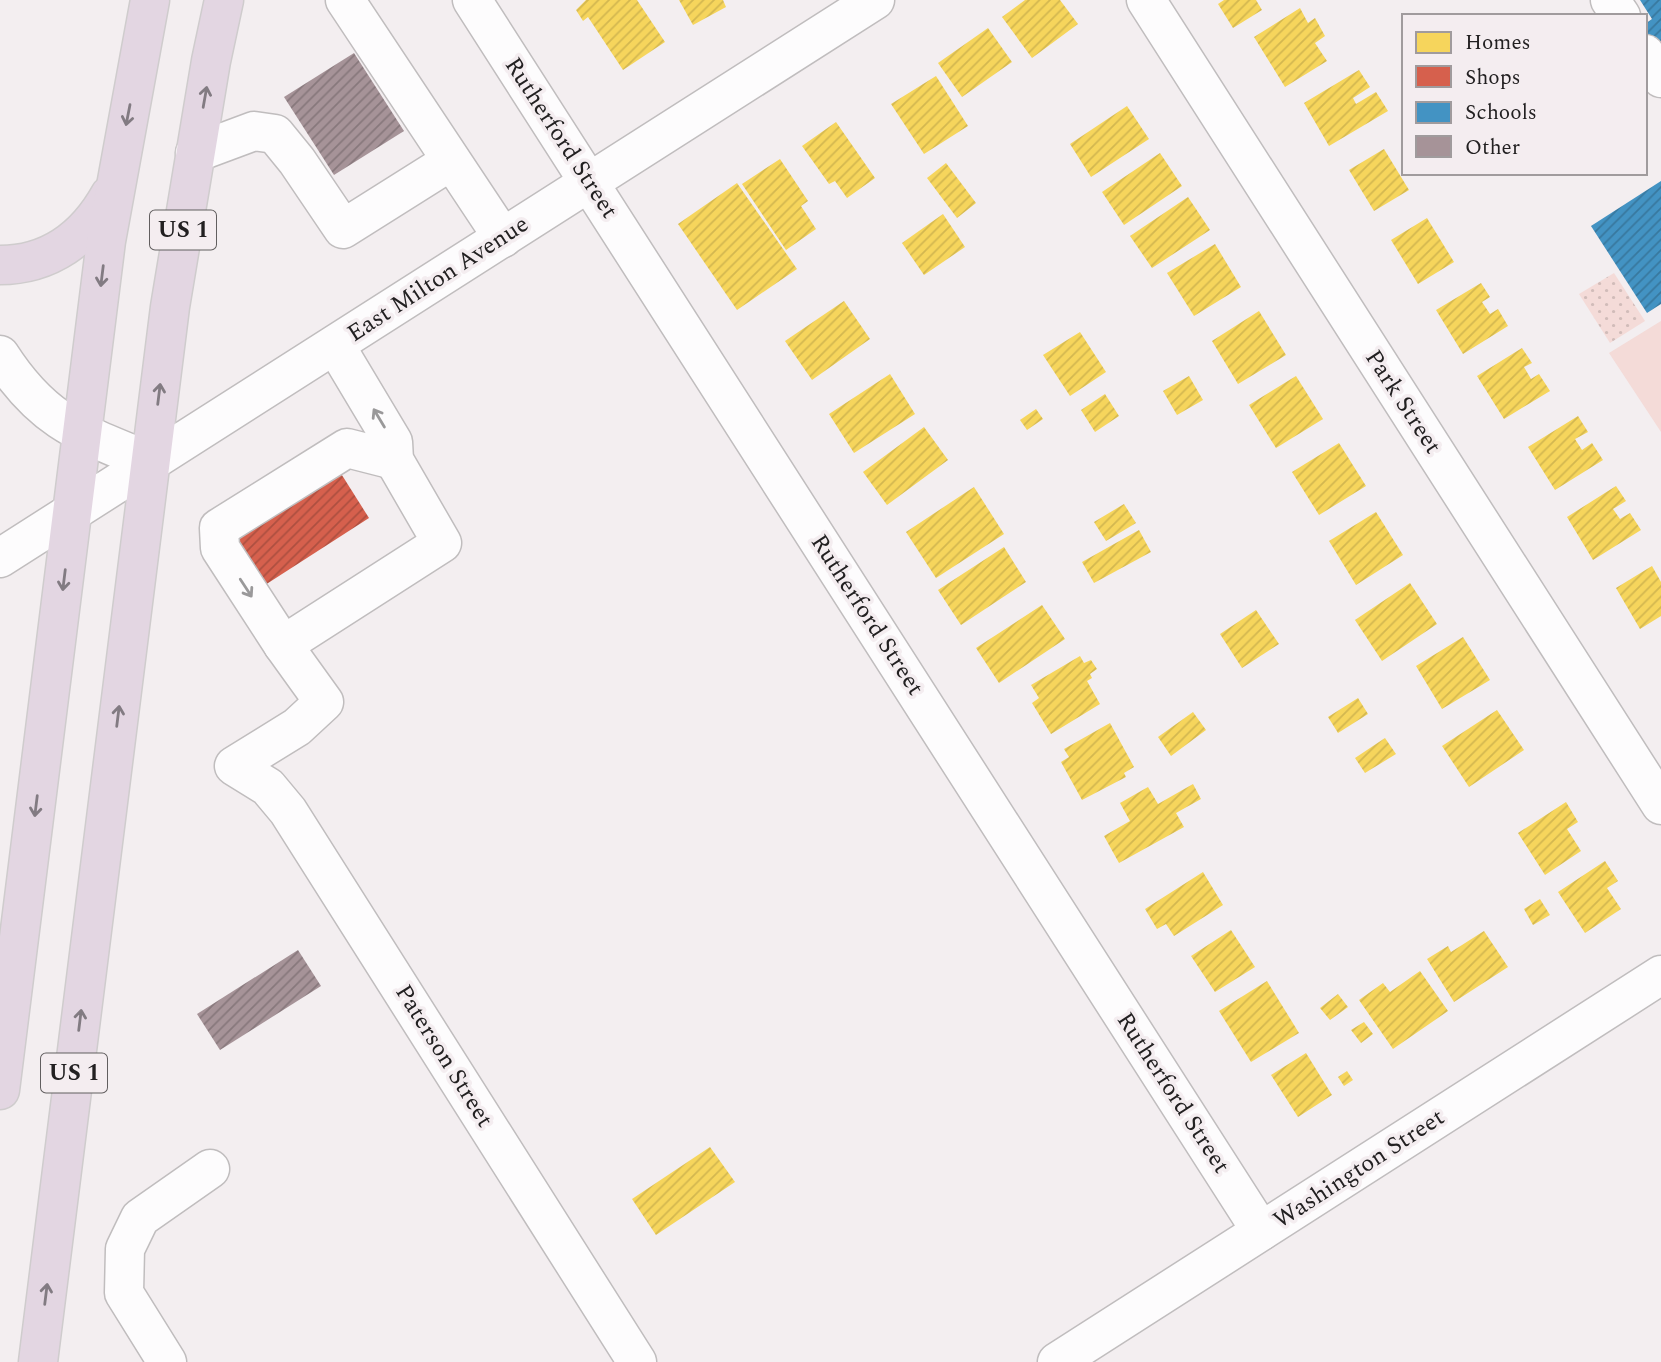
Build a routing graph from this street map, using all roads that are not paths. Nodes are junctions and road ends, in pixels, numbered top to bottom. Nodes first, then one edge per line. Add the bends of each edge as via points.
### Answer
1 (150, 0) edge
2 (224, 0) edge
3 (345, 0) edge
4 (472, 0) edge
5 (875, 0) edge
6 (1146, 0) edge
7 (1647, 57) edge
8 (1661, 78) edge
9 (195, 153) junction
10 (451, 161) junction
11 (590, 183) junction
12 (116, 184) junction
13 (502, 238) junction
14 (0, 265) edge
15 (325, 351) junction
16 (0, 355) edge
17 (82, 434) junction
18 (346, 448) junction
19 (394, 460) junction
20 (151, 462) junction
21 (72, 512) junction
22 (0, 558) edge
23 (283, 645) junction
24 (1661, 805) edge
25 (1661, 975) edge
26 (0, 1090) edge
27 (210, 1169) dead end
28 (1261, 1231) junction
29 (38, 1362) edge
30 (167, 1362) edge
31 (637, 1362) edge
32 (1057, 1362) edge

1 -> 12 highway, US 1
9 -> 2 highway, US 1
3 - 10 street
4 - 11 street, Rutherford Street
5 - 11 street, East Milton Avenue
6 - 24 street, Park Street
7 - 8 street
9 - 10 street via 254,131 275,134 343,229
20 -> 9 highway, US 1
10 - 13 street
11 - 13 street, East Milton Avenue
11 - 28 street, Rutherford Street
12 - 14 highway via 93,222 66,247 30,262
12 -> 17 highway, US 1
13 - 15 street, East Milton Avenue
15 - 18 street via 347,409
19 -> 15 street via 393,442
15 - 20 street, East Milton Avenue
16 - 17 street via 33,400
17 - 20 street
17 - 21 highway, US 1
18 - 19 street
18 -> 23 street via 219,528 220,548
19 - 23 street via 442,542
20 - 21 street, East Milton Avenue
29 -> 20 highway, US 1
21 - 22 street, East Milton Avenue
21 -> 26 highway, US 1
23 - 31 street, Paterson Street via 324,702 297,727 234,766 268,788 288,811
25 - 28 street, Washington Street
27 - 30 street via 140,1218 125,1249 124,1293
28 - 32 street, Washington Street

